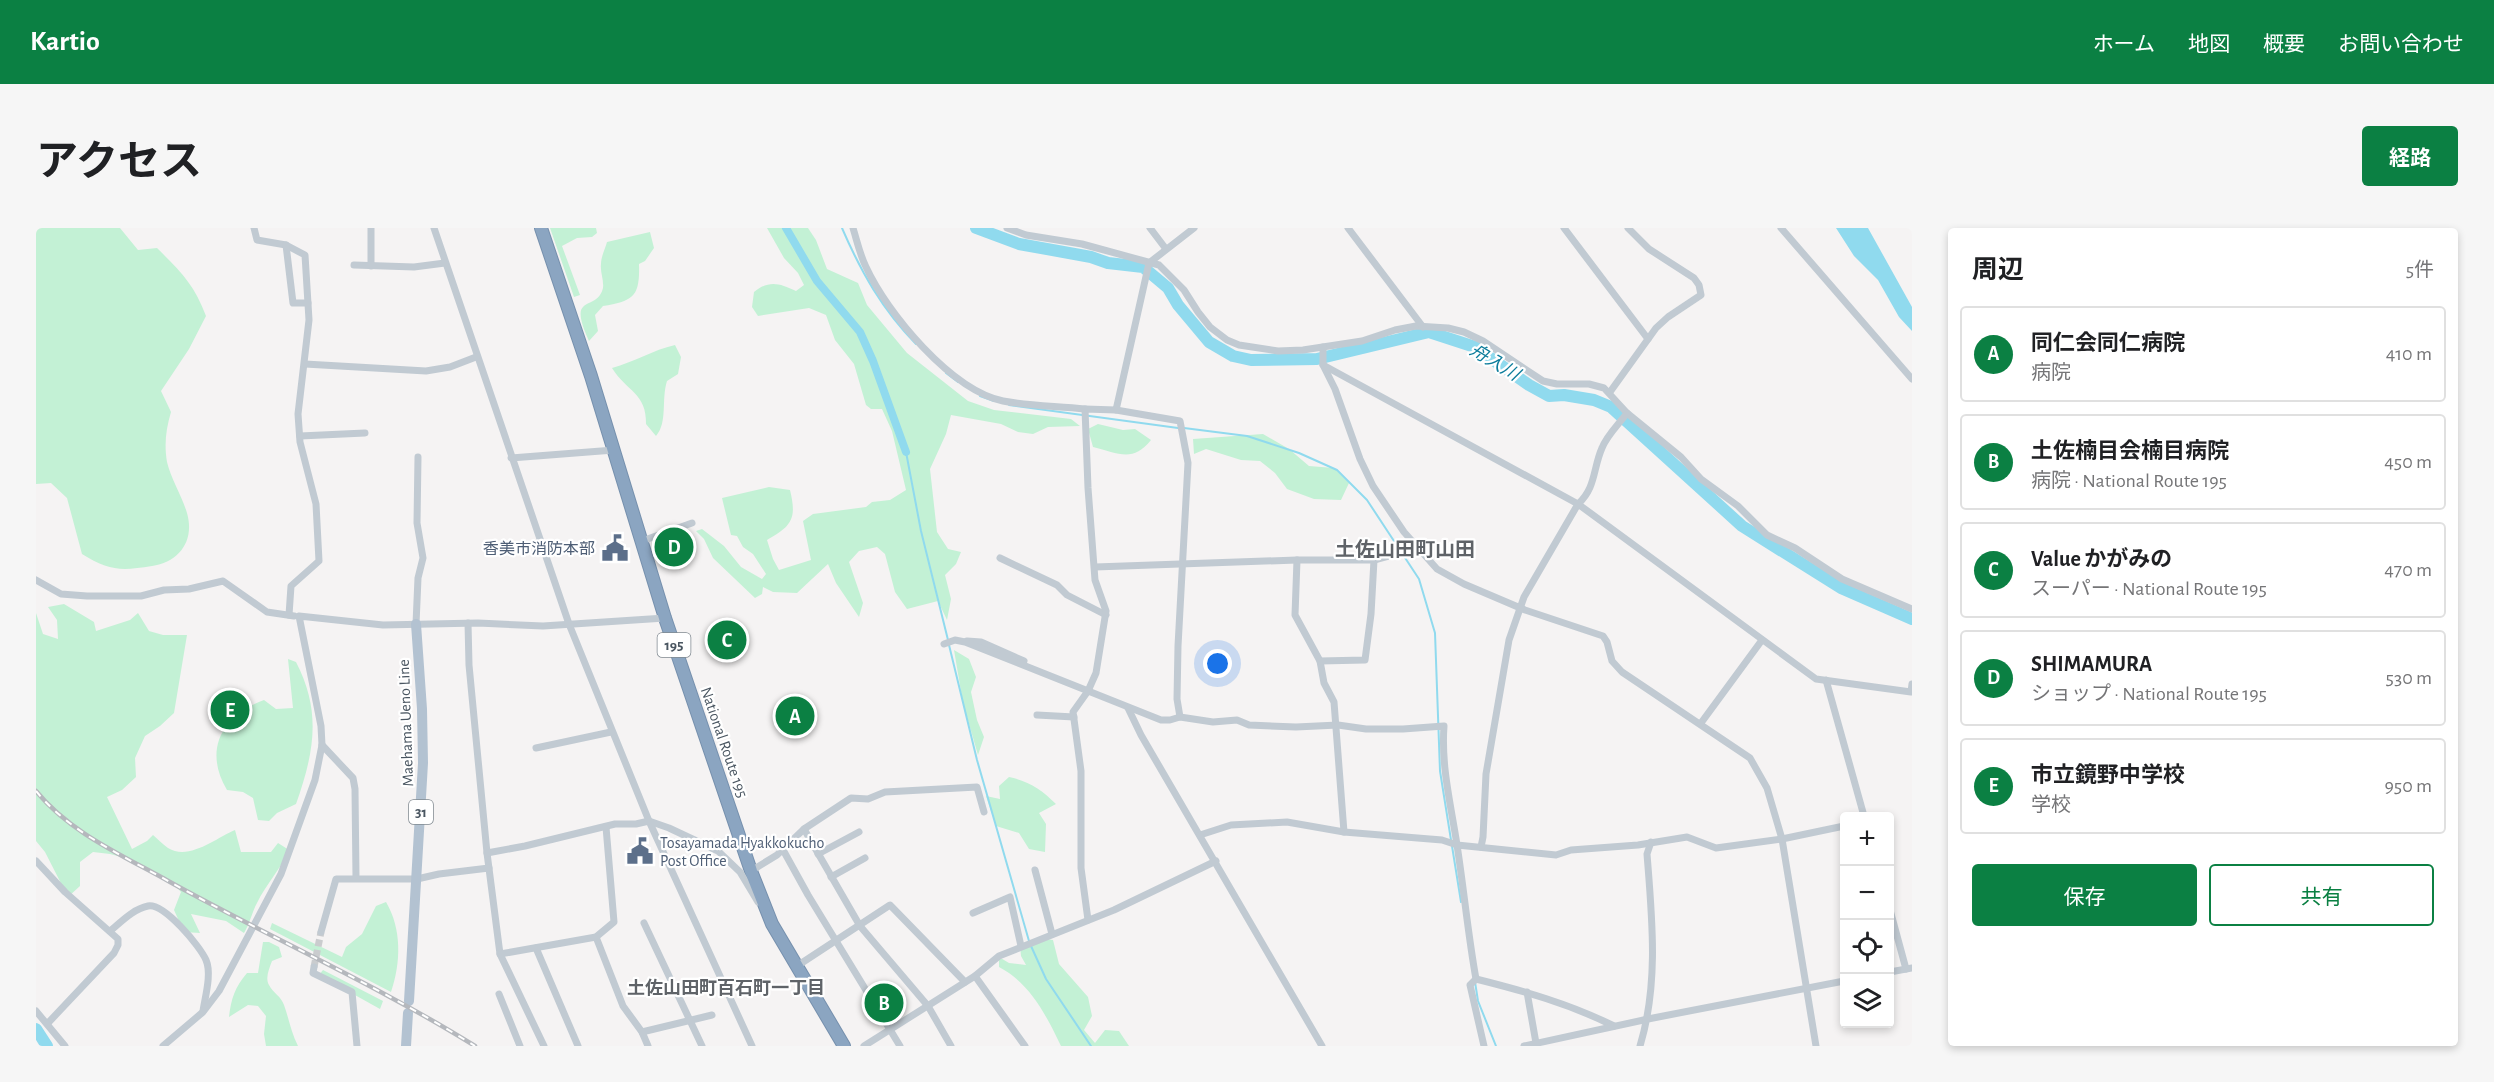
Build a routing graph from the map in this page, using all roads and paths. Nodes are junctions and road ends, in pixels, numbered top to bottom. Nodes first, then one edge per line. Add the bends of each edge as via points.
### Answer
1 (254, 228) edge
2 (371, 228) edge
3 (434, 228) edge
4 (542, 228) edge
5 (853, 228) edge
6 (1007, 228) edge
7 (1150, 228) edge
8 (1194, 228) edge
9 (1348, 228) edge
10 (1564, 228) edge
11 (1629, 228) edge
12 (1781, 228) edge
13 (286, 245) junction
14 (1166, 249) junction
15 (445, 263) junction
16 (1149, 263) junction
17 (354, 265) dead end
18 (371, 266) junction
19 (308, 303) junction
20 (1423, 327) junction
21 (1648, 339) junction
22 (1323, 347) junction
23 (476, 357) junction
24 (305, 364) junction
25 (1323, 365) junction
26 (1912, 379) edge
27 (1610, 392) junction
28 (1085, 410) junction
29 (1116, 411) junction
30 (1624, 417) junction
31 (365, 433) dead end
32 (300, 436) junction
33 (614, 450) junction
34 (418, 457) dead end
35 (511, 458) junction
36 (1578, 504) junction
37 (692, 522) dead end
38 (642, 541) junction
39 (1413, 543) junction
40 (1000, 558) dead end
41 (1297, 560) junction
42 (1374, 560) junction
43 (1182, 565) junction
44 (1095, 567) junction
45 (36, 580) edge
46 (1520, 608) junction
47 (1912, 609) edge
48 (289, 615) junction
49 (1106, 615) junction
50 (299, 616) junction
51 (665, 618) junction
52 (468, 623) junction
53 (416, 624) junction
54 (569, 624) junction
55 (1762, 640) junction
56 (944, 644) dead end
57 (1320, 661) junction
58 (1826, 680) junction
59 (1912, 684) edge
60 (1088, 691) junction
61 (1128, 708) junction
62 (1037, 715) dead end
63 (1074, 717) junction
64 (1180, 717) junction
65 (1701, 723) junction
66 (1338, 725) junction
67 (611, 732) junction
68 (322, 745) junction
69 (536, 748) dead end
70 (984, 812) dead end
71 (1863, 812) edge
72 (649, 821) junction
73 (606, 827) junction
74 (1840, 827) edge
75 (804, 829) junction
76 (859, 832) dead end
77 (1344, 832) junction
78 (1200, 835) junction
79 (1782, 839) junction
80 (1651, 842) junction
81 (1457, 845) junction
82 (1481, 847) junction
83 (782, 848) junction
84 (487, 853) junction
85 (818, 854) junction
86 (865, 858) dead end
87 (36, 861) edge
88 (1216, 861) junction
89 (489, 868) junction
90 (1035, 870) dead end
91 (751, 871) junction
92 (831, 877) junction
93 (356, 878) junction
94 (417, 879) junction
95 (973, 913) dead end
96 (1088, 920) junction
97 (1893, 920) edge
98 (644, 924) dead end
99 (772, 924) junction
100 (860, 926) junction
101 (110, 932) junction
102 (321, 932) tunnel mouth
103 (1052, 934) junction
104 (596, 936) junction
105 (836, 941) junction
106 (1022, 945) junction
107 (536, 948) junction
108 (500, 954) junction
109 (797, 966) junction
110 (314, 967) dead end
111 (1909, 969) edge
112 (1894, 971) edge
113 (975, 976) junction
114 (1476, 979) junction
115 (965, 982) junction
116 (1840, 982) edge
117 (1808, 988) junction
118 (1527, 992) junction
119 (500, 994) dead end
120 (409, 1001) dead end
121 (928, 1006) junction
122 (36, 1011) edge
123 (202, 1012) junction
124 (408, 1013) dead end
125 (712, 1015) dead end
126 (1648, 1019) junction
127 (690, 1020) junction
128 (48, 1023) junction
129 (1614, 1026) junction
130 (891, 1029) junction
131 (642, 1032) junction
132 (1536, 1043) junction
133 (578, 1045) edge
134 (65, 1046) edge
135 (163, 1046) edge
136 (357, 1046) edge
137 (406, 1046) edge
138 (520, 1046) edge
139 (544, 1046) edge
140 (567, 1046) edge
141 (648, 1046) edge
142 (702, 1046) edge
143 (752, 1046) edge
144 (844, 1046) edge
145 (864, 1046) edge
146 (900, 1046) edge
147 (951, 1046) edge
148 (1025, 1046) edge
149 (1322, 1046) edge
150 (1484, 1046) edge
151 (1524, 1046) edge
152 (1640, 1046) edge
153 (1816, 1046) edge

1 - 13 street via 257,240
2 - 18 street
3 - 15 street
4 - 33 highway, National Route 195 / 195
5 - 28 street via 865,266 898,321 954,375 1003,401
6 - 16 street
7 - 14 street
8 - 14 street
9 - 20 street
10 - 21 street
11 - 21 street via 1649,249 1694,278 1701,295 1668,317
12 - 26 street
13 - 19 street via 305,255
13 - 19 street via 293,303
14 - 16 street
15 - 18 street
15 - 23 street
16 - 22 street via 1158,265 1174,279 1210,327 1227,340 1278,351
16 - 29 street
17 - 18 street
19 - 24 street
20 - 22 street
20 - 27 street via 1464,332 1544,381 1589,384
21 - 27 street
22 - 25 street
23 - 24 street via 450,368 426,371
23 - 35 street
24 - 32 street via 298,414
25 - 36 street
25 - 39 street via 1373,486
27 - 30 street
28 - 29 street
28 - 44 street
29 - 43 street via 1180,421 1188,463
30 - 36 street via 1605,441 1594,480
30 - 47 street via 1682,457 1701,479 1738,506 1767,535 1842,579
31 - 32 street
32 - 48 street via 316,504 319,561 291,586
33 - 35 street
33 - 38 highway, National Route 195 / 195
34 - 53 street via 417,524 423,558
35 - 54 street
36 - 46 street
36 - 55 street
37 - 38 street
38 - 51 highway, National Route 195 / 195
39 - 42 street via 1407,551
39 - 46 street via 1437,568
40 - 49 street via 1057,585 1067,595
41 - 42 street
41 - 43 street
41 - 57 street via 1296,615
42 - 57 street via 1365,660
43 - 44 street
43 - 64 street via 1177,699
44 - 49 street
45 - 48 street via 61,594 87,597 141,596 223,581 267,612
46 - 65 street via 1603,636 1612,661 1622,672
46 - 82 street via 1503,662 1486,774
48 - 50 street
49 - 60 street via 1096,673
50 - 53 street via 383,625
50 - 68 street
51 - 54 street
51 - 91 highway, National Route 195 / 195
52 - 53 street
52 - 54 street
52 - 84 street
53 - 94 main road, Maehama Ueno Line / 31 via 423,753
54 - 67 street
55 - 58 street via 1816,679
55 - 65 street
56 - 60 street via 965,642
57 - 66 street
58 - 59 street via 1911,692
58 - 71 street
60 - 61 street
60 - 63 street via 1073,712
61 - 64 street via 1161,720
61 - 78 street
62 - 63 street
63 - 96 street via 1081,771 1081,868
64 - 66 street via 1213,722 1237,720 1249,725
65 - 79 street via 1740,749 1757,768
66 - 77 street
66 - 81 street via 1366,729 1444,726 1445,775
67 - 69 street
67 - 72 street
68 - 93 street via 353,778
68 - 123 street via 315,780 281,874 219,991
70 - 75 street via 977,787 885,792 868,799 851,798
72 - 73 street
72 - 99 street via 718,851 740,872
72 - 143 street
73 - 84 street
73 - 104 street via 614,922
74 - 79 street
75 - 83 street
75 - 85 street
76 - 85 street
77 - 78 street via 1287,822 1261,822 1231,825
77 - 81 street
78 - 88 street
79 - 80 street via 1716,848 1687,837
79 - 117 street
80 - 82 street via 1570,850 1556,855
80 - 126 street via 1647,854 1654,939
81 - 82 street
81 - 114 street
83 - 91 street
83 - 105 street
84 - 89 street
85 - 92 street
86 - 92 street
87 - 101 street
88 - 96 street
88 - 149 street
89 - 94 street
89 - 108 street
90 - 103 street
91 - 99 highway, National Route 195 / 195
92 - 100 street
93 - 94 street
93 - 102 street via 336,879
94 - 120 main road, Maehama Ueno Line / 31
95 - 106 street via 1010,897
96 - 103 street
97 - 111 street
98 - 127 street
99 - 109 highway, National Route 195 / 195
100 - 105 street
100 - 115 street via 890,905
100 - 121 street
101 - 123 street via 140,908 150,905 173,917 207,961
101 - 128 street via 118,939 114,953
103 - 106 street
104 - 107 street
104 - 131 street via 623,1006
105 - 109 street
105 - 130 street
106 - 113 street via 999,956
107 - 108 street
107 - 133 street
108 - 139 street
109 - 144 highway, National Route 195 / 195
110 - 136 street via 313,973 352,992
111 - 112 street
113 - 115 street
113 - 148 street
114 - 118 street
114 - 150 street via 1470,985
115 - 121 street
116 - 117 street
117 - 126 street
117 - 153 street
118 - 129 street
118 - 132 street
119 - 138 street
121 - 130 street
121 - 147 street
122 - 128 street
123 - 135 street
124 - 137 main road
125 - 127 street
126 - 129 street
126 - 152 street
127 - 131 street
127 - 142 street
128 - 134 street
129 - 132 street
130 - 145 street
130 - 146 street
131 - 141 street
132 - 151 street
133 - 140 street

